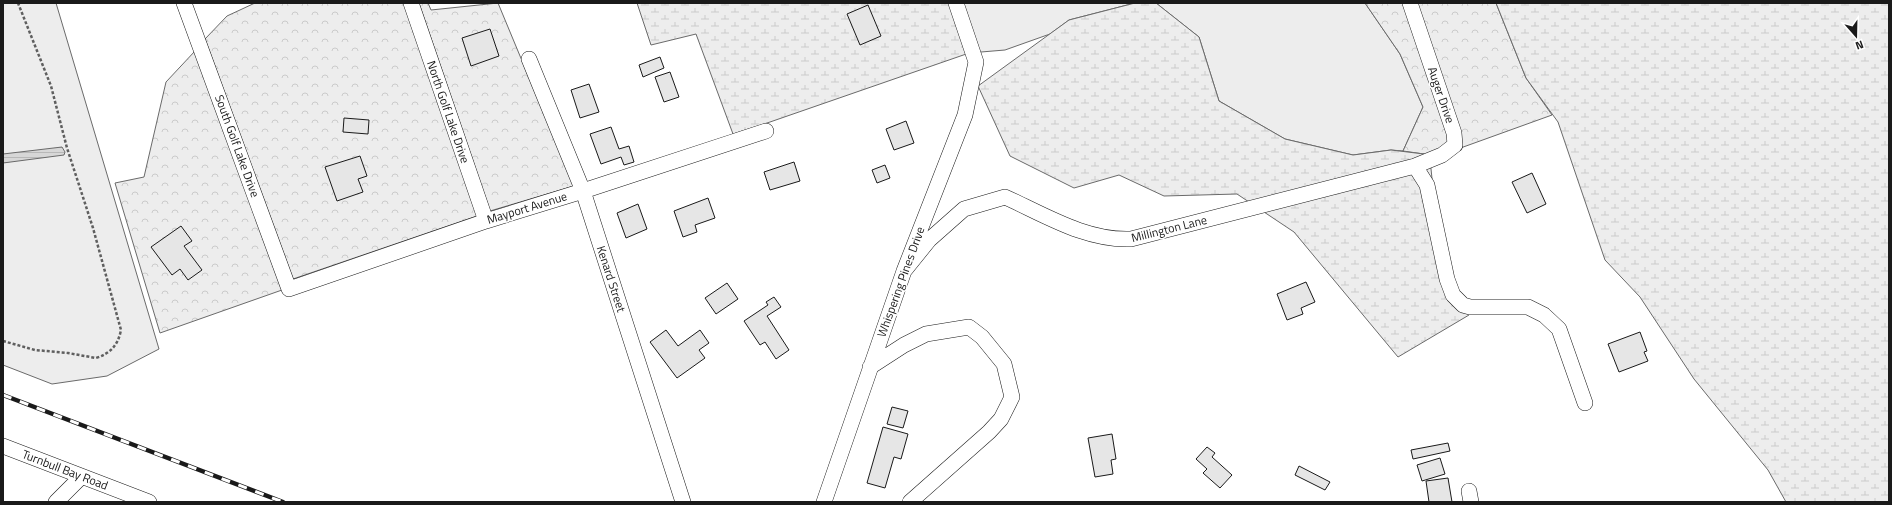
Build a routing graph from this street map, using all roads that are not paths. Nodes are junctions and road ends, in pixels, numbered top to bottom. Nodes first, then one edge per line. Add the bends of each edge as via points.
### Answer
1 (184, 3) edge
2 (411, 3) edge
3 (956, 3) edge
4 (1410, 3) edge
5 (529, 59) dead end
6 (766, 131) dead end
7 (1415, 166) junction
8 (583, 191) junction
9 (486, 221) junction
10 (904, 271) junction
11 (289, 289) joint
12 (870, 367) junction
13 (1585, 403) dead end
14 (3, 446) edge
15 (81, 477) junction
16 (56, 502) edge
17 (149, 502) edge
18 (683, 502) edge
19 (824, 502) edge
20 (910, 502) edge

1 - 11 street, South Golf Lake Drive
2 - 9 street, North Golf Lake Drive
3 - 10 street, Whispering Pines Drive via 976,62 965,115
4 - 7 street, Auger Drive via 1454,133 1455,145 1442,155
5 - 8 street, Kenard Street
6 - 8 street, Mayport Avenue
7 - 10 street, Millington Lane via 1131,239 1113,240 1085,233 1005,197 964,209 929,240
7 - 13 street via 1427,185 1447,279 1453,295 1463,305 1470,307 1528,307 1544,315 1559,329
8 - 9 street, Mayport Avenue
8 - 18 street, Kenard Street
9 - 11 street, Mayport Avenue
10 - 12 street, Whispering Pines Drive
12 - 19 street, Whispering Pines Drive
12 - 20 street via 926,334 969,327 982,337 1004,364 1012,397 1001,419
14 - 15 street, Turnbull Bay Road
15 - 16 street
15 - 17 street, Turnbull Bay Road

